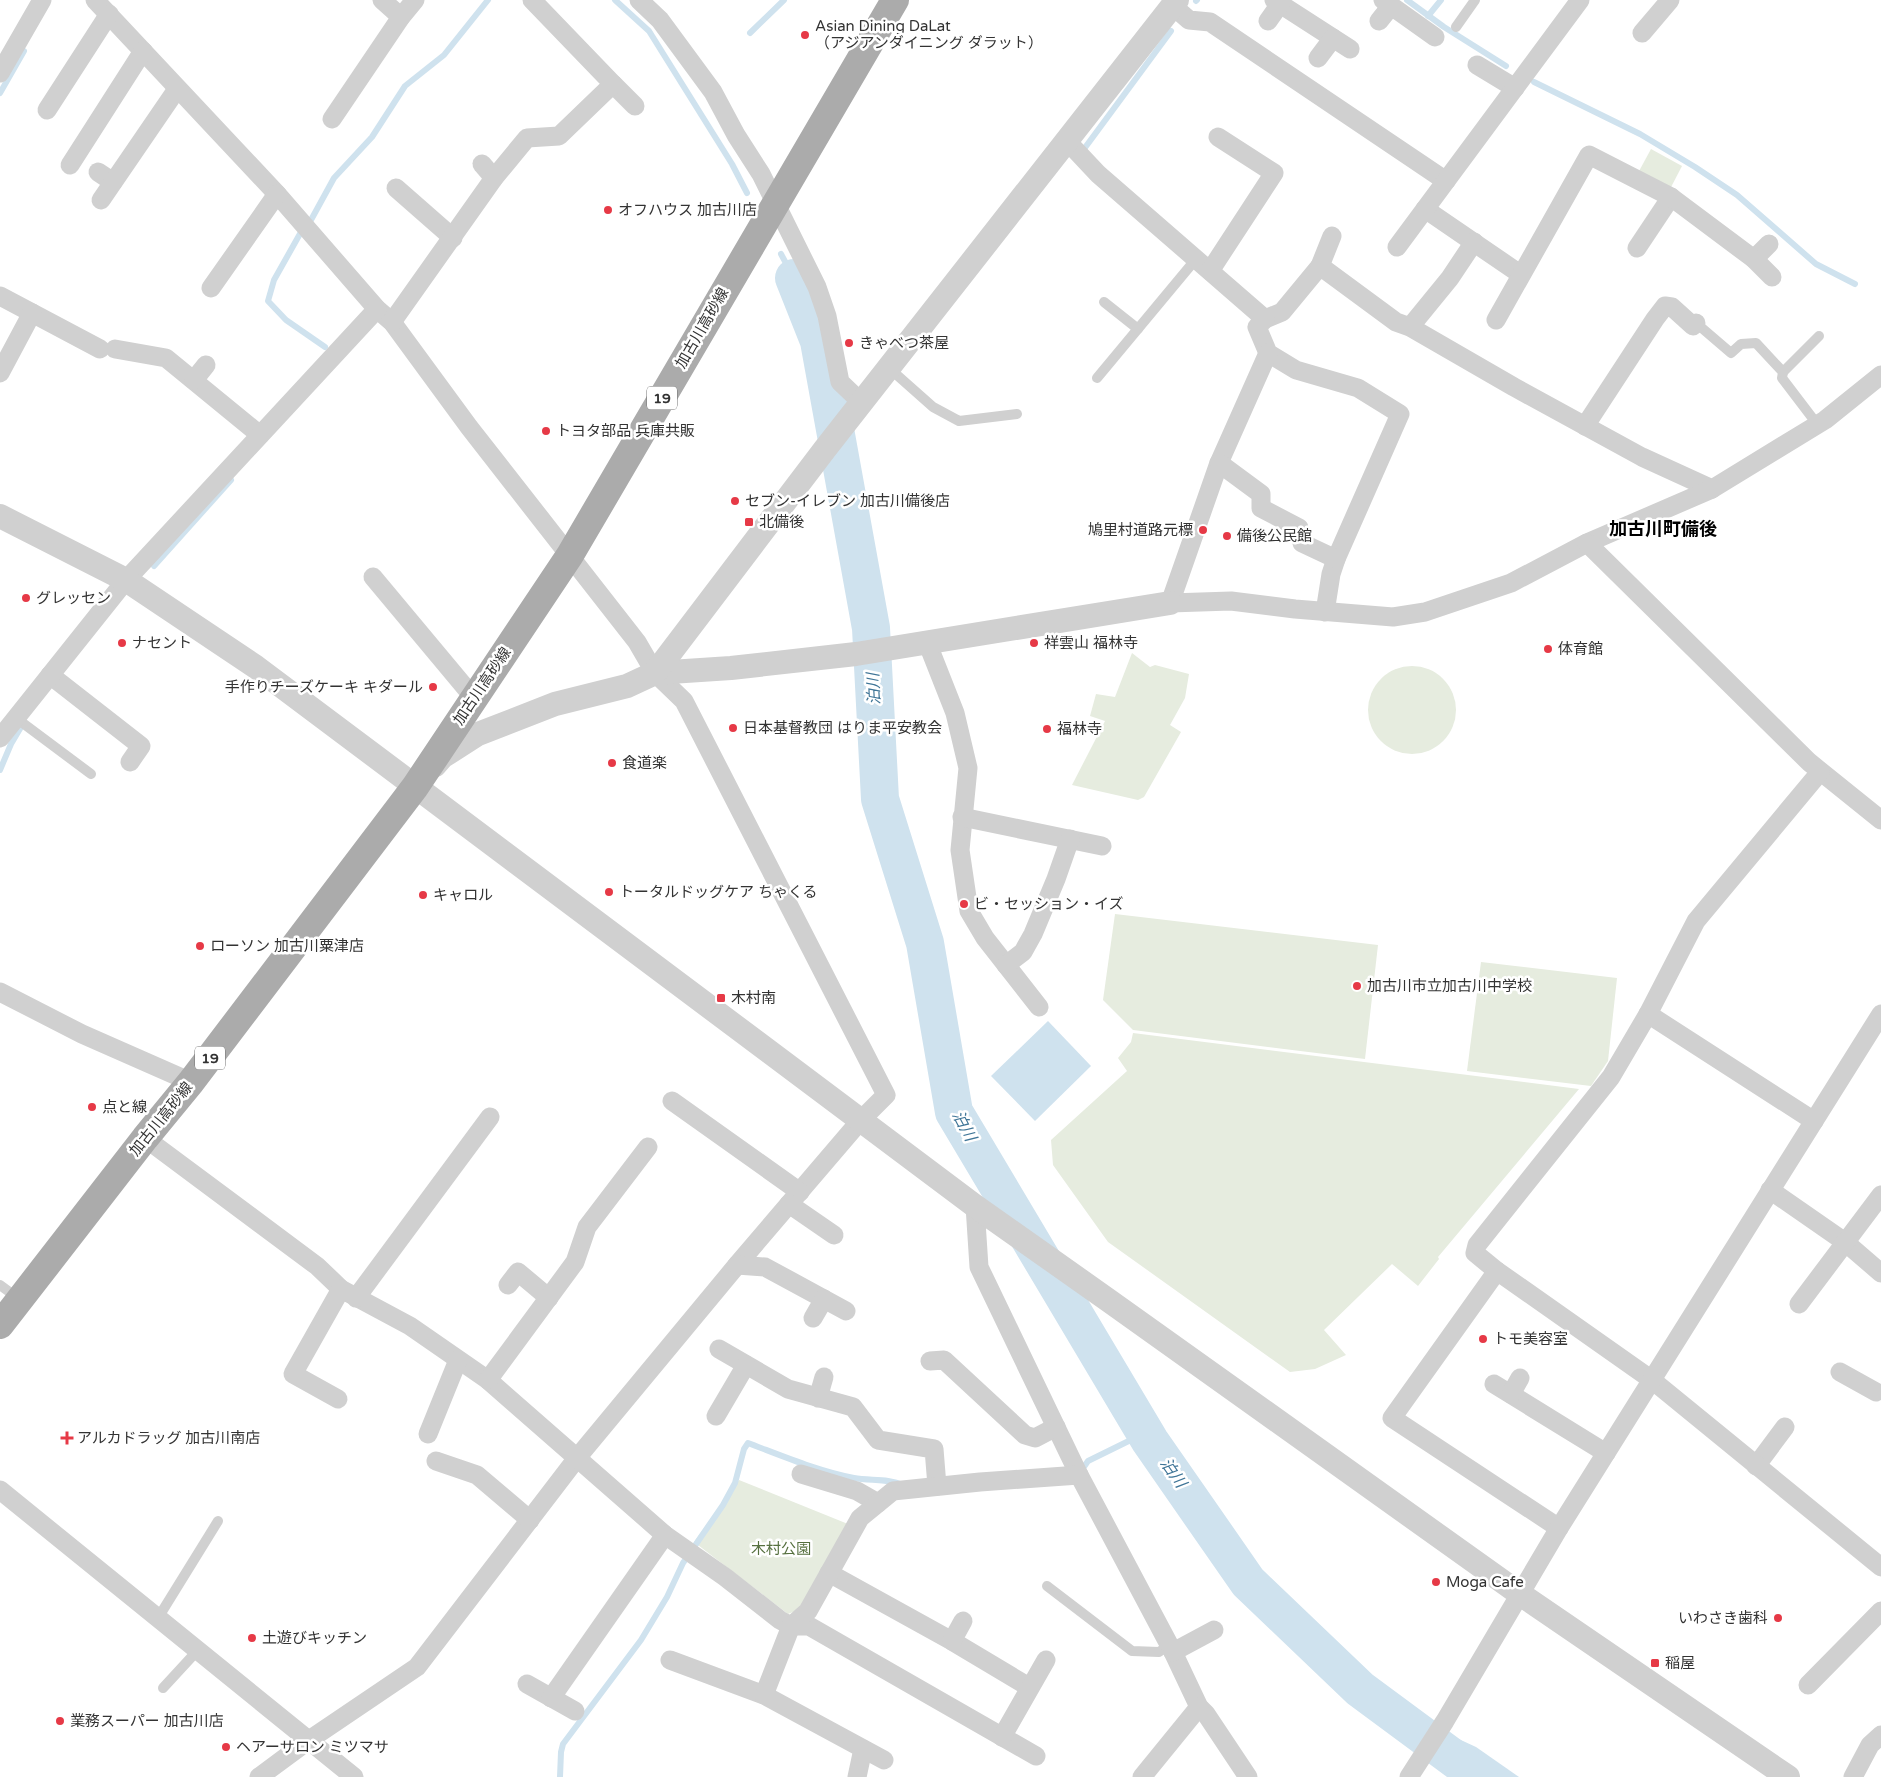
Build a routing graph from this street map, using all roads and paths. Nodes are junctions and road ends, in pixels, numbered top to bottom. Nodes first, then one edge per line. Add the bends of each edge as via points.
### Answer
1 (42, 0) edge
2 (96, 0) edge
3 (382, 0) edge
4 (415, 0) edge
5 (532, 0) edge
6 (640, 0) edge
7 (1476, 0) edge
8 (1580, 0) edge
9 (1670, 0) edge
10 (891, 2) edge
11 (1277, 2) edge
12 (1175, 3) edge
13 (1387, 3) edge
14 (109, 14) junction
15 (401, 17) junction
16 (1268, 21) dead end
17 (1378, 21) dead end
18 (1456, 27) dead end
19 (1642, 33) dead end
20 (1436, 37) dead end
21 (1333, 38) junction
22 (1350, 49) dead end
23 (143, 51) junction
24 (1318, 58) dead end
25 (1477, 65) dead end
26 (0, 73) edge
27 (613, 84) junction
28 (1515, 88) junction
29 (177, 89) junction
30 (635, 106) dead end
31 (47, 110) dead end
32 (332, 119) dead end
33 (1218, 137) dead end
34 (1067, 141) junction
35 (70, 165) dead end
36 (1446, 181) junction
37 (396, 188) dead end
38 (277, 194) junction
39 (1671, 197) junction
40 (101, 200) dead end
41 (775, 204) junction
42 (1425, 209) junction
43 (1332, 236) dead end
44 (453, 238) junction
45 (1474, 242) junction
46 (1769, 244) dead end
47 (1396, 247) dead end
48 (1637, 248) dead end
49 (1754, 259) junction
50 (1203, 265) junction
51 (1320, 266) junction
52 (1520, 274) junction
53 (1772, 277) dead end
54 (211, 288) dead end
55 (0, 296) edge
56 (1104, 302) dead end
57 (377, 309) junction
58 (32, 313) junction
59 (1265, 319) junction
60 (1496, 320) dead end
61 (392, 322) junction
62 (1696, 324) joint
63 (1410, 327) junction
64 (1138, 329) junction
65 (1819, 336) dead end
66 (1268, 353) junction
67 (206, 365) dead end
68 (889, 368) junction
69 (1783, 372) junction
70 (0, 373) edge
71 (1881, 375) edge
72 (1097, 378) dead end
73 (194, 380) junction
74 (861, 403) junction
75 (1017, 414) dead end
76 (1817, 424) junction
77 (1585, 426) junction
78 (260, 434) junction
79 (1219, 463) junction
80 (1712, 489) junction
81 (0, 516) edge
82 (1587, 543) junction
83 (570, 555) junction
84 (1336, 559) junction
85 (372, 577) dead end
86 (126, 580) junction
87 (1170, 602) junction
88 (1325, 612) junction
89 (927, 642) junction
90 (656, 673) junction
91 (55, 678) junction
92 (474, 698) junction
93 (16, 718) junction
94 (0, 738) edge
95 (130, 762) dead end
96 (1820, 772) junction
97 (91, 774) dead end
98 (415, 787) junction
99 (962, 817) junction
100 (1881, 820) edge
101 (1070, 840) junction
102 (1102, 846) dead end
103 (1006, 965) junction
104 (0, 992) edge
105 (1039, 1007) dead end
106 (1648, 1014) junction
107 (1881, 1014) edge
108 (191, 1082) junction
109 (672, 1101) dead end
110 (490, 1117) dead end
111 (860, 1121) junction
112 (1814, 1121) junction
113 (145, 1138) junction
114 (648, 1147) dead end
115 (1770, 1190) junction
116 (1881, 1195) edge
117 (794, 1198) junction
118 (975, 1206) junction
119 (834, 1235) dead end
120 (1845, 1242) junction
121 (737, 1266) junction
122 (1497, 1271) junction
123 (1881, 1273) edge
124 (508, 1286) dead end
125 (10, 1292) edge
126 (349, 1294) junction
127 (549, 1298) junction
128 (824, 1299) junction
129 (1800, 1304) dead end
130 (846, 1311) dead end
131 (813, 1318) dead end
132 (0, 1325) edge
133 (719, 1350) dead end
134 (458, 1360) junction
135 (930, 1361) dead end
136 (746, 1365) junction
137 (1840, 1372) dead end
138 (824, 1377) dead end
139 (488, 1380) junction
140 (1652, 1380) junction
141 (1494, 1384) dead end
142 (1879, 1390) edge
143 (818, 1398) junction
144 (338, 1399) dead end
145 (716, 1416) dead end
146 (1056, 1427) junction
147 (1785, 1427) dead end
148 (428, 1434) dead end
149 (1606, 1453) junction
150 (577, 1458) junction
151 (436, 1461) dead end
152 (1756, 1466) junction
153 (801, 1474) dead end
154 (1079, 1475) junction
155 (938, 1486) junction
156 (0, 1490) edge
157 (878, 1503) junction
158 (530, 1520) junction
159 (218, 1521) dead end
160 (1559, 1528) junction
161 (665, 1535) junction
162 (1881, 1567) edge
163 (829, 1573) junction
164 (1047, 1586) dead end
165 (1520, 1594) junction
166 (1881, 1611) edge
167 (158, 1618) junction
168 (963, 1621) dead end
169 (791, 1626) junction
170 (1214, 1630) dead end
171 (952, 1641) junction
172 (1171, 1649) junction
173 (198, 1650) junction
174 (670, 1660) dead end
175 (1046, 1660) dead end
176 (528, 1684) dead end
177 (1808, 1684) dead end
178 (1029, 1687) junction
179 (163, 1688) dead end
180 (764, 1695) junction
181 (551, 1698) junction
182 (1199, 1707) junction
183 (574, 1711) dead end
184 (1881, 1735) edge
185 (1002, 1737) junction
186 (309, 1740) junction
187 (863, 1749) junction
188 (1036, 1756) dead end
189 (884, 1760) dead end
190 (1414, 1770) edge
191 (258, 1777) edge
192 (354, 1777) edge
193 (857, 1777) edge
194 (1142, 1777) edge
195 (1248, 1777) edge
196 (1788, 1777) edge
197 (1853, 1777) edge

1 - 26 street
2 - 14 street
3 - 15 street
4 - 15 street
5 - 27 street
6 - 41 street via 660,20 713,92
7 - 18 lane
8 - 28 street
9 - 19 street
10 - 41 main road, 加古川高砂線 / 19
11 - 16 street
11 - 21 street
12 - 34 street
12 - 36 street via 1190,20 1210,22
13 - 17 street
13 - 20 street
14 - 23 street
14 - 31 street
15 - 32 street
21 - 22 street
21 - 24 street
23 - 29 street
23 - 35 street
25 - 28 street
27 - 30 street
27 - 44 street via 558,136 527,138 488,171
28 - 36 street
29 - 38 street
29 - 40 street via 106,177
33 - 50 street via 1274,173
34 - 50 street via 1098,174
34 - 68 street
36 - 42 street
37 - 44 street
38 - 54 street
38 - 57 street
39 - 48 street
39 - 49 street
39 - 52 street via 1589,155
41 - 74 street via 817,287 827,316 840,382
41 - 83 main road, 加古川高砂線 / 19
42 - 45 street
42 - 47 street
43 - 51 street
44 - 61 street
45 - 52 street
45 - 63 street
46 - 49 street
49 - 53 street
50 - 59 street
50 - 64 lane
51 - 59 street via 1282,312
51 - 63 street via 1396,322
52 - 60 street
55 - 58 street
56 - 64 lane
57 - 61 street
57 - 78 street
58 - 70 street
58 - 73 street via 107,349 166,358
59 - 66 street via 1257,327
61 - 83 street
62 - 69 lane via 1731,353 1741,344 1756,343
62 - 77 street via 1693,326 1672,307 1665,306
63 - 77 street
64 - 72 lane
65 - 69 lane
66 - 79 street
66 - 84 street via 1296,370 1358,388 1400,414
67 - 73 street
68 - 74 street
68 - 75 lane via 933,408 958,421
69 - 76 lane via 1782,378
71 - 76 street
73 - 78 street
74 - 90 street
76 - 80 street
77 - 80 street
78 - 86 street
79 - 84 street via 1261,494 1261,508 1299,528 1302,543
79 - 87 street
80 - 82 street
81 - 86 street
82 - 88 street via 1511,584 1425,612 1392,616
82 - 96 street
83 - 90 street via 638,642
83 - 92 main road, 加古川高砂線 / 19
84 - 88 street
85 - 92 street
86 - 91 street
86 - 98 street via 256,666
87 - 88 street via 1231,600
87 - 89 street
89 - 90 street via 856,654
89 - 99 street via 955,713 968,768
90 - 98 street via 627,686 555,704 478,734 442,757
90 - 111 street via 684,701 886,1094
91 - 93 street
91 - 95 street via 141,746
92 - 98 main road, 加古川高砂線 / 19
93 - 94 street
93 - 97 lane
96 - 100 street
96 - 106 street via 1696,921
98 - 108 main road, 加古川高砂線 / 19
98 - 111 street
99 - 101 street
99 - 103 street via 960,850 969,911 984,938
101 - 102 street
101 - 103 street via 1033,934 1023,952
103 - 105 street
104 - 108 street via 82,1034
106 - 112 street
106 - 122 street via 1611,1077 1477,1245 1475,1253
107 - 112 street
108 - 113 main road, 加古川高砂線 / 19
109 - 117 street
110 - 126 street
111 - 117 street
111 - 118 street
112 - 115 street
113 - 125 main road, 加古川高砂線 / 19
113 - 126 street via 317,1266
114 - 127 street via 587,1227 575,1262
115 - 120 street
115 - 140 street
116 - 120 street
117 - 119 street
117 - 121 street
118 - 146 street via 979,1267
118 - 165 street
120 - 123 street
120 - 129 street
121 - 128 street via 765,1267
121 - 150 street
122 - 140 street
122 - 160 street via 1392,1418
124 - 127 street via 518,1272
125 - 132 main road, 加古川高砂線 / 19
126 - 134 street via 410,1326
126 - 144 street via 293,1374
127 - 139 street
128 - 130 street
128 - 131 street
133 - 136 street
134 - 139 street
134 - 148 street
135 - 146 street via 944,1360 1025,1435 1035,1438
136 - 143 street via 788,1389
136 - 145 street
137 - 142 street
138 - 143 street
139 - 150 street
140 - 149 street
140 - 152 street
141 - 149 street via 1515,1386
143 - 155 street via 853,1407 878,1440 934,1449
146 - 154 street
147 - 152 street
149 - 160 street
150 - 158 street
150 - 161 street
151 - 158 street via 477,1475
152 - 162 street
153 - 157 street via 856,1491
154 - 155 street
154 - 172 street
155 - 157 street via 893,1491
156 - 167 street
157 - 163 street via 860,1518
158 - 186 street via 417,1668
159 - 167 lane
160 - 165 street
161 - 169 street
161 - 181 street
163 - 169 street via 808,1611
163 - 171 street
164 - 172 lane via 1132,1651
165 - 190 street
165 - 196 street
166 - 177 street
167 - 173 street
168 - 171 street
169 - 180 street
169 - 185 street via 809,1626
170 - 172 street
171 - 178 street
172 - 182 street
173 - 179 lane
173 - 186 street
174 - 180 street via 706,1664
175 - 178 street
176 - 181 street
178 - 185 street
180 - 187 street
181 - 183 street
182 - 194 street
182 - 195 street
184 - 197 street via 1870,1745
185 - 188 street
186 - 191 street
186 - 192 street
187 - 189 street
187 - 193 street

